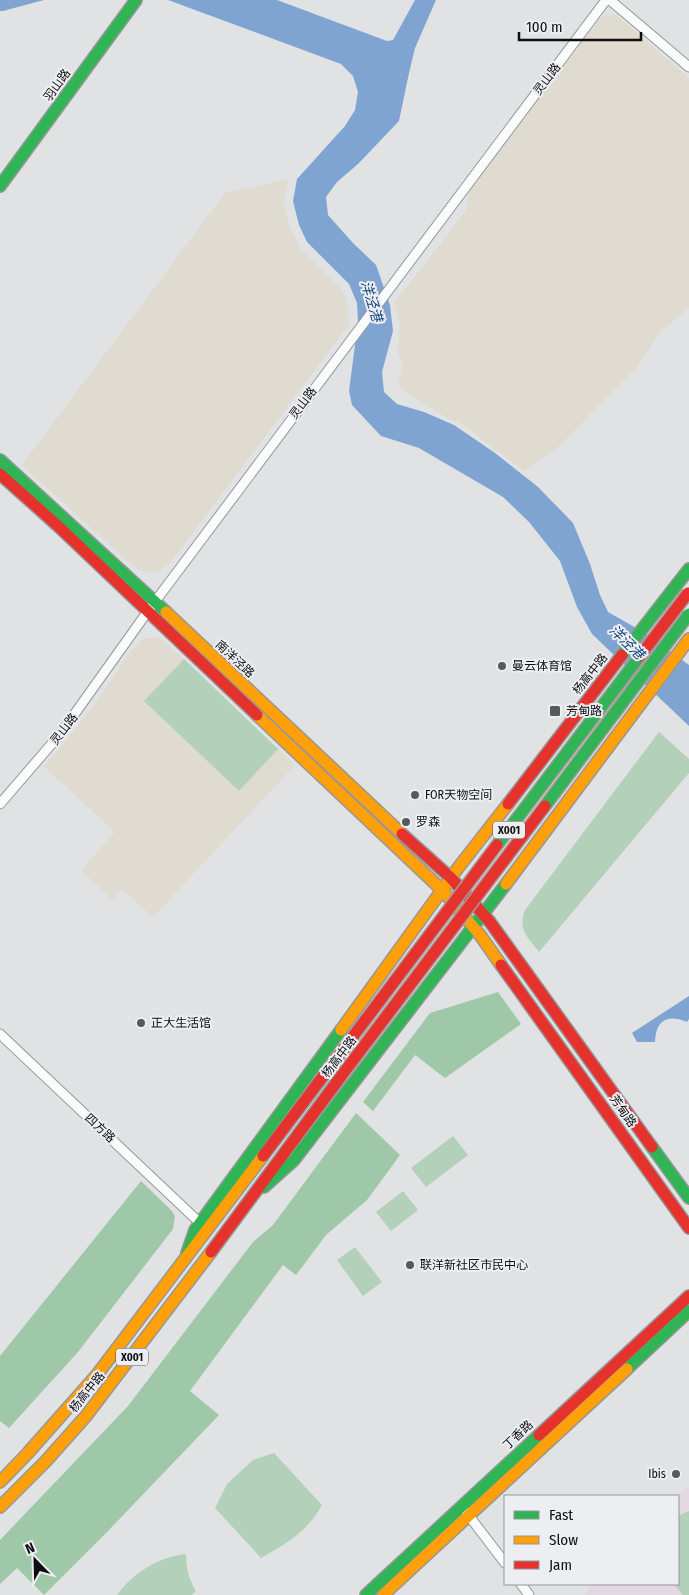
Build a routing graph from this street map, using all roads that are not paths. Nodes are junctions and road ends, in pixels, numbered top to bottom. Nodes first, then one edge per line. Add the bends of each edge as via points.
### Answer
1 (608, 0) edge
2 (133, 4) edge
3 (689, 67) edge
4 (0, 186) edge
5 (0, 460) edge
6 (0, 474) edge
7 (689, 569) edge
8 (689, 592) edge
9 (152, 607) junction
10 (689, 614) edge
11 (686, 644) edge
12 (0, 804) edge
13 (451, 878) junction
14 (443, 890) junction
15 (484, 914) junction
16 (471, 930) junction
17 (0, 1034) edge
18 (253, 1197) junction
19 (689, 1198) edge
20 (200, 1223) junction
21 (689, 1228) edge
22 (185, 1260) junction
23 (689, 1296) edge
24 (689, 1311) edge
25 (0, 1482) edge
26 (0, 1507) edge
27 (465, 1510) junction
28 (504, 1562) edge
29 (366, 1595) edge
30 (383, 1595) edge

1 - 3 street
1 - 9 street, 灵山路
2 - 4 main road, 羽山路
5 - 9 main road, 南洋泾路
6 - 9 main road, 南洋泾路
7 - 13 main road, 杨高中路 / X001
8 - 22 main road, 杨高中路 / X001, bridge
9 - 12 street, 灵山路 via 61,733
9 - 13 main road, 南洋泾路
9 - 14 main road, 南洋泾路
10 - 18 main road, 杨高中路 / X001, bridge via 288,1146
11 - 15 main road, X001
13 - 14 main road, 杨高中路 / X001
13 - 15 main road, 芳甸路
14 - 16 main road, 芳甸路
14 - 20 main road, 杨高中路 / X001
15 - 16 main road
15 - 19 main road, 芳甸路
16 - 18 main road, X001 via 294,1160
16 - 21 main road, 芳甸路
17 - 20 street, 四方路
18 - 26 main road, 杨高中路 / X001 via 86,1416
20 - 22 main road, 杨高中路 / X001
22 - 25 main road, 杨高中路 / X001 via 96,1376
23 - 27 main road, 丁香路
24 - 27 main road, 丁香路
27 - 28 street
27 - 29 main road, 丁香路
27 - 30 main road, 丁香路

